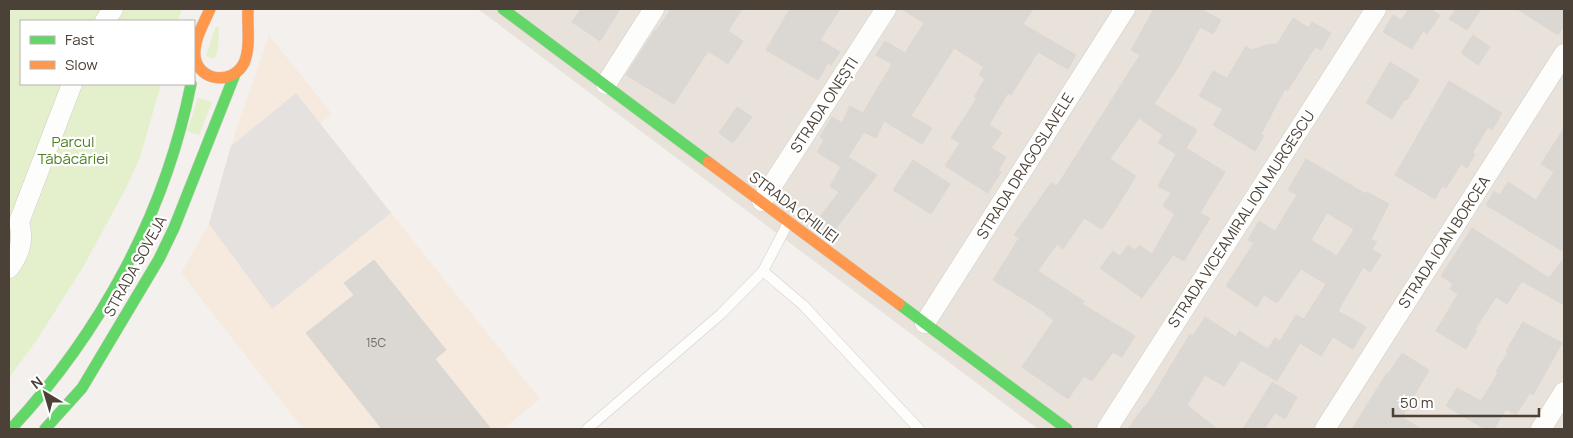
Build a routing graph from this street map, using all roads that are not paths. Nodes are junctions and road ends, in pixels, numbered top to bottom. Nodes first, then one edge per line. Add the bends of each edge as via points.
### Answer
1 (112, 9) edge
2 (210, 9) edge
3 (248, 9) edge
4 (503, 9) edge
5 (654, 9) edge
6 (886, 9) edge
7 (1125, 9) edge
8 (1376, 9) edge
9 (106, 20) edge
10 (1564, 54) edge
11 (195, 62) edge
12 (235, 74) junction
13 (606, 84) junction
14 (72, 85) edge
15 (191, 85) edge
16 (762, 201) junction
17 (14, 215) edge
18 (789, 222) junction
19 (9, 268) edge
20 (763, 272) junction
21 (925, 323) junction
22 (1564, 392) edge
23 (11, 429) edge
24 (45, 429) edge
25 (587, 429) edge
26 (919, 429) edge
27 (1067, 429) edge
28 (1107, 429) edge
29 (1325, 429) edge
30 (1541, 429) edge

1 - 9 street
2 - 11 main road via 196,47
3 - 12 main road, STRADA SOVEJA via 246,55
4 - 13 main road, STRADA CHILIEI
5 - 13 street
6 - 16 street, STRADA ONEȘTI
7 - 21 street, STRADA DRAGOSLAVELE
8 - 28 street, STRADA VICEAMIRAL ION MURGESCU
10 - 29 street, STRADA IOAN BORCEA
11 - 12 main road via 214,78 228,78
12 - 24 main road, STRADA SOVEJA via 159,259 82,388
13 - 16 main road, STRADA CHILIEI
14 - 17 street
15 - 23 main road, STRADA SOVEJA via 168,171 128,265 71,357 39,400
16 - 18 main road, STRADA CHILIEI
17 - 19 street via 22,231 22,244
18 - 20 lane
18 - 21 main road, STRADA CHILIEI
20 - 25 lane via 721,314
20 - 26 lane via 803,305
21 - 27 main road, STRADA CHILIEI
22 - 30 street

